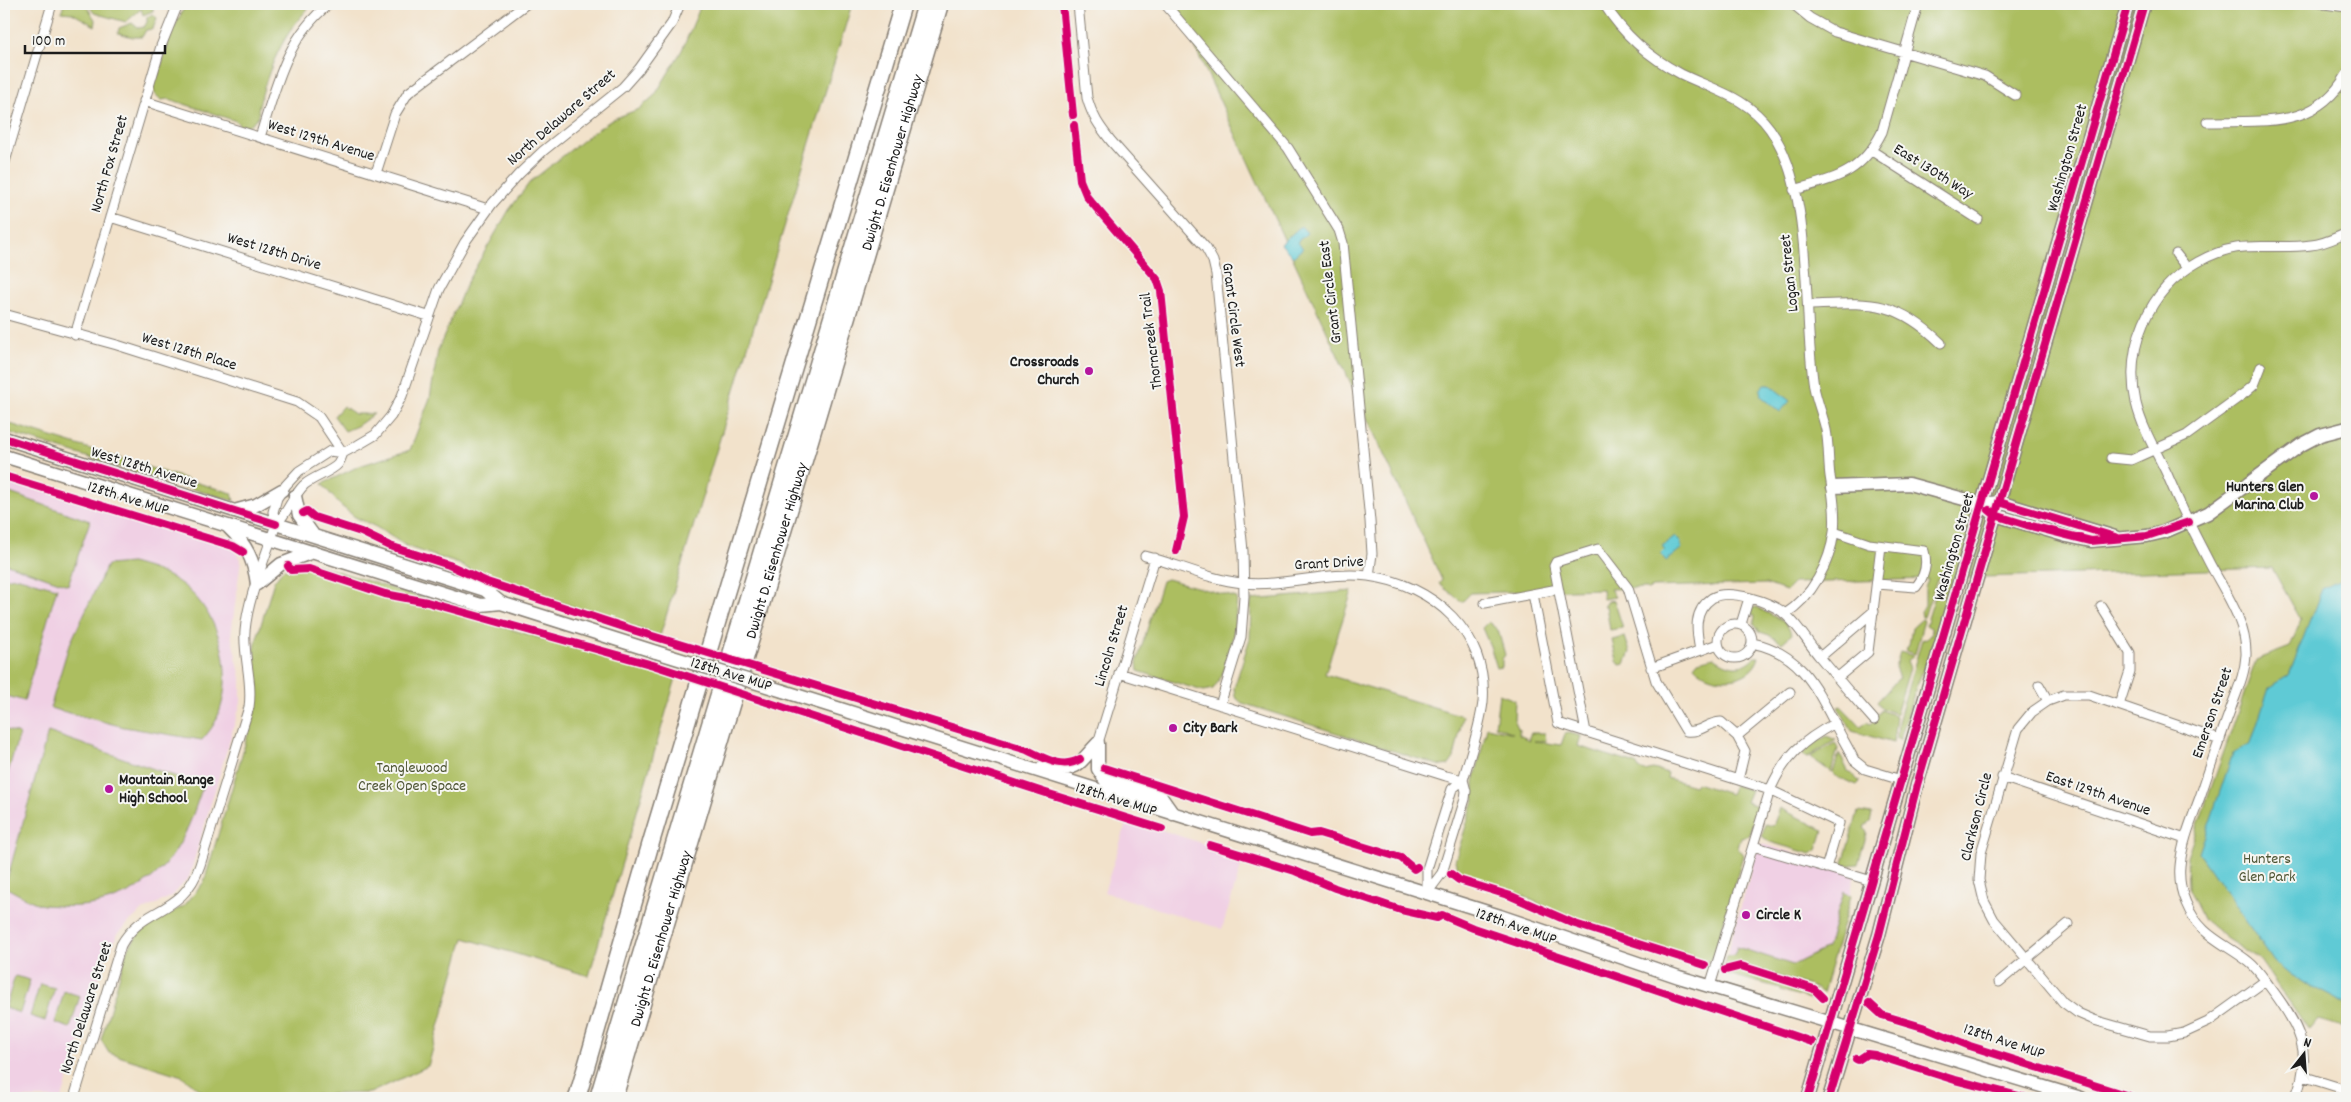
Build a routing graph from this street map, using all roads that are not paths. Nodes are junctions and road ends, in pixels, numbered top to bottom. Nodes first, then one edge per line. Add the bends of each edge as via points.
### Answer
1 (52, 4) edge
2 (178, 4) edge
3 (329, 4) edge
4 (526, 4) edge
5 (680, 4) edge
6 (903, 4) edge
7 (914, 4) edge
8 (926, 4) edge
9 (940, 4) edge
10 (1078, 4) edge
11 (1165, 4) edge
12 (1604, 4) edge
13 (1793, 4) edge
14 (1918, 4) edge
15 (2128, 4) edge
16 (2144, 4) edge
17 (2324, 4) edge
18 (2347, 7) edge
19 (1904, 52) junction
20 (2347, 74) edge
21 (2015, 94) dead end
22 (144, 101) junction
23 (2208, 122) dead end
24 (260, 137) junction
25 (1872, 151) junction
26 (4, 165) edge
27 (376, 174) junction
28 (1794, 190) junction
29 (488, 209) junction
30 (110, 217) junction
31 (1978, 219) dead end
32 (2347, 233) edge
33 (2176, 254) dead end
34 (2187, 268) junction
35 (1808, 306) junction
36 (4, 314) edge
37 (428, 316) junction
38 (75, 335) junction
39 (1941, 343) dead end
40 (2261, 367) dead end
41 (2347, 428) edge
42 (4, 438) edge
43 (2155, 450) junction
44 (343, 453) junction
45 (4, 456) edge
46 (2112, 458) dead end
47 (1833, 487) junction
48 (282, 490) junction
49 (295, 496) junction
50 (1999, 502) junction
51 (1982, 504) junction
52 (234, 511) junction
53 (1995, 515) junction
54 (2188, 522) junction
55 (276, 524) junction
56 (226, 525) junction
57 (1834, 532) junction
58 (314, 536) junction
59 (2117, 538) junction
60 (271, 539) junction
61 (1881, 546) junction
62 (313, 552) junction
63 (1145, 556) dead end
64 (1155, 558) junction
65 (1369, 576) junction
66 (257, 584) junction
67 (1244, 584) junction
68 (1877, 584) junction
69 (1558, 589) junction
70 (1533, 594) junction
71 (1749, 598) junction
72 (501, 603) junction
73 (1485, 603) dead end
74 (2101, 606) dead end
75 (1874, 611) junction
76 (1786, 614) junction
77 (1741, 624) junction
78 (1752, 643) junction
79 (1718, 644) junction
80 (1700, 650) junction
81 (1820, 657) junction
82 (1651, 668) junction
83 (1119, 673) junction
84 (1837, 678) junction
85 (2038, 685) dead end
86 (1790, 692) dead end
87 (2048, 701) junction
88 (1220, 704) junction
89 (2119, 705) junction
90 (1874, 720) dead end
91 (1835, 724) junction
92 (1586, 732) junction
93 (1737, 736) junction
94 (2220, 740) junction
95 (1098, 743) junction
96 (1013, 764) junction
97 (2002, 777) junction
98 (1463, 780) junction
99 (1738, 780) junction
100 (1901, 780) junction
101 (1917, 785) junction
102 (1770, 790) junction
103 (1173, 814) junction
104 (2185, 839) junction
105 (1753, 846) junction
106 (1826, 868) junction
107 (1872, 882) junction
108 (1426, 893) junction
109 (2068, 924) dead end
110 (2027, 958) junction
111 (2265, 981) junction
112 (1999, 982) dead end
113 (1710, 986) junction
114 (1831, 1023) junction
115 (1851, 1029) junction
116 (2302, 1076) junction
117 (2347, 1090) edge
118 (74, 1098) edge
119 (577, 1098) edge
120 (587, 1098) edge
121 (598, 1098) edge
122 (614, 1098) edge
123 (1808, 1098) edge
124 (1829, 1098) edge
125 (2081, 1098) edge
126 (2296, 1098) edge

1 - 26 street
2 - 22 street, North Fox Street via 164,36
3 - 24 street via 305,27 287,55
4 - 27 street via 408,93 394,114
5 - 29 street, North Delaware Street via 672,23 623,87 539,154
6 - 119 highway
7 - 120 highway
8 - 121 highway
9 - 122 highway, Dwight D. Eisenhower Highway
10 - 67 street, Grant Circle West via 1087,98 1094,118 1206,248 1213,261
11 - 65 street, Grant Circle East via 1288,148 1339,230 1343,242 1370,521 1372,554
12 - 28 street, Logan Street via 1620,27 1660,62 1751,107 1775,138
13 - 19 street via 1835,32
14 - 19 street
15 - 51 main road, Washington Street
16 - 50 main road, Washington Street
17 - 18 street
19 - 21 street via 1985,76
19 - 25 street via 1882,132
20 - 23 street via 2331,97 2299,117
22 - 24 street, West 129th Avenue
22 - 30 street, North Fox Street
24 - 27 street, West 129th Avenue
25 - 28 street via 1857,167 1843,175
25 - 31 street, East 130th Way
27 - 29 street, West 129th Avenue
28 - 35 street, Logan Street
29 - 37 street, North Delaware Street via 451,267
30 - 37 street, West 128th Drive
30 - 38 street, North Fox Street
32 - 34 street, Emerson Street via 2308,246 2253,245 2229,249
33 - 34 street
34 - 43 street, Emerson Street via 2165,289 2148,313 2133,356 2137,406
35 - 39 street via 1863,303 1886,307 1916,321
35 - 47 street, Logan Street via 1814,387 1826,429
36 - 38 street, West 128th Place
37 - 44 street, North Delaware Street via 396,410 375,434
38 - 44 street, West 128th Place via 117,345 297,402 319,417
40 - 43 street via 2254,384 2239,398 2187,435
41 - 54 main road via 2301,445 2208,513
42 - 52 main road, West 128th Avenue
43 - 46 street via 2131,460
43 - 54 street, Emerson Street
44 - 48 street, North Delaware Street via 330,451 312,461
44 - 49 street, North Delaware Street via 338,465 312,478
45 - 56 main road, West 128th Avenue
47 - 51 main road via 1909,484
47 - 57 street, Logan Street
48 - 52 main road
48 - 55 street, North Delaware Street via 273,512
49 - 55 street, North Delaware Street via 285,516
49 - 58 main road via 299,515
50 - 51 main road
50 - 53 main road, Washington Street
50 - 59 main road
51 - 53 main road
51 - 100 main road, Washington Street
52 - 55 main road, West 128th Avenue
53 - 59 main road via 2080,539 2100,541
53 - 101 main road, Washington Street
54 - 59 main road via 2146,536
54 - 94 street, Emerson Street via 2236,614 2246,648 2241,681
55 - 58 main road, West 128th Avenue
55 - 60 street, North Delaware Street
56 - 60 main road, West 128th Avenue
56 - 66 main road via 250,553
57 - 61 street
57 - 76 street, Logan Street via 1830,553 1819,576 1797,607
58 - 72 main road, West 128th Avenue via 485,590
60 - 62 main road, West 128th Avenue
60 - 66 street, North Delaware Street
61 - 68 street
61 - 68 street via 1924,551 1927,560 1916,587
62 - 66 main road via 281,564
62 - 72 main road, West 128th Avenue via 481,605
63 - 64 street, Grant Drive
64 - 67 street, Grant Drive
64 - 83 street, Lincoln Street
65 - 67 street, Grant Drive via 1341,575
65 - 98 street, Grant Drive via 1423,592 1437,601 1456,619 1476,651 1482,673 1483,703
66 - 118 street, North Delaware Street via 244,633 249,707 198,872 180,898 140,923 121,945
67 - 88 street, Grant Circle West via 1241,637
68 - 75 street
69 - 70 street
69 - 82 street via 1556,562 1598,549 1628,588
69 - 92 street
70 - 73 street
70 - 92 street via 1558,723
71 - 76 street
71 - 77 street
71 - 80 street via 1726,594 1705,603 1698,614 1696,626
72 - 96 main road, West 128th Avenue, bridge
74 - 89 street via 2130,654 2130,671
75 - 81 street
75 - 84 street via 1868,652
76 - 81 street
77 - 78 street via 1750,634
77 - 79 street via 1730,624 1722,629
78 - 79 street via 1744,655 1735,658 1722,652
78 - 91 street via 1783,653 1796,664 1819,692
79 - 80 street
80 - 82 street
81 - 84 street
82 - 93 street via 1686,731 1697,733 1712,722 1721,722
83 - 88 street
83 - 95 street, Lincoln Street
84 - 90 street
85 - 87 street
86 - 93 street
87 - 89 street, Clarkson Circle via 2079,694
87 - 97 street, Clarkson Circle via 2032,712 2018,729
88 - 98 street
89 - 94 street, Clarkson Circle
91 - 100 street via 1860,766
91 - 102 street via 1815,734 1787,758
92 - 99 street
93 - 99 street via 1745,751
94 - 104 street, Emerson Street
95 - 96 main road via 1074,768
95 - 103 main road via 1098,769 1105,780 1161,797
96 - 103 main road
97 - 104 street, East 129th Avenue
97 - 110 street, Clarkson Circle via 1981,853 1979,880 1984,901 1994,920
98 - 108 street, Grant Drive via 1452,789 1427,869
98 - 108 street, Grant Drive via 1465,799 1442,873
99 - 102 street
100 - 101 main road
100 - 107 main road, Washington Street
101 - 115 main road, Washington Street
102 - 105 street
102 - 106 street via 1839,823
103 - 108 main road
104 - 111 street, Emerson Street via 2180,875 2184,899 2194,920 2207,934 2250,963
105 - 106 street
105 - 113 street
106 - 107 street
107 - 114 main road, Washington Street
108 - 113 main road
109 - 110 street
110 - 111 street, Clarkson Circle via 2071,1008 2094,1020 2150,1036 2168,1036 2199,1027
110 - 112 street
111 - 116 street, Emerson Street via 2297,1028 2303,1047
113 - 114 main road
114 - 115 main road
114 - 123 main road, Washington Street
115 - 124 main road, Washington Street
115 - 125 main road
116 - 117 street
116 - 126 street, Emerson Street

